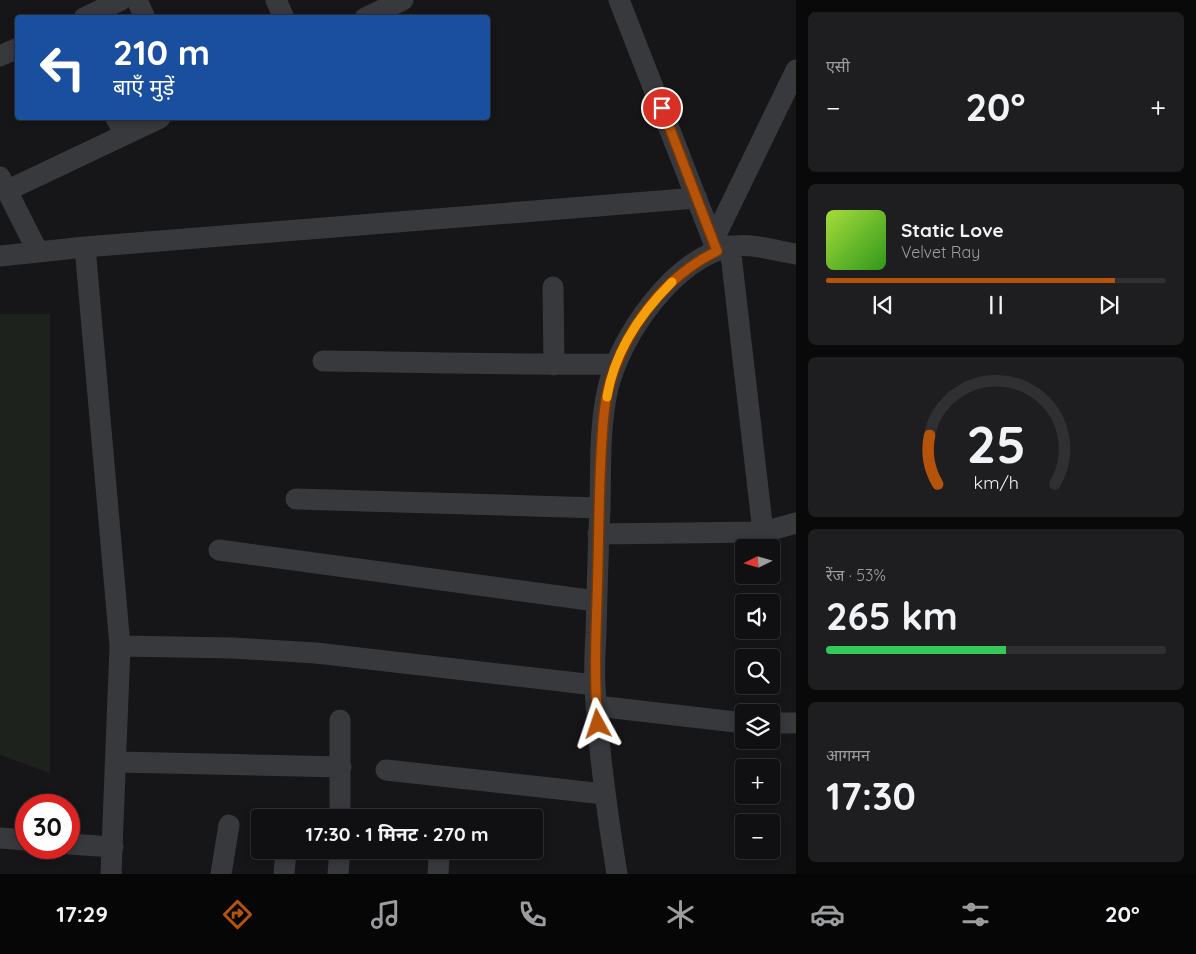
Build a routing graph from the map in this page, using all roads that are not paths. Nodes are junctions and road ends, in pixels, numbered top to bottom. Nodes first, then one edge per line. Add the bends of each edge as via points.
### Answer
1 (121, 0) edge
2 (137, 0) edge
3 (276, 0) edge
4 (403, 0) edge
5 (619, 0) edge
6 (90, 15) edge
7 (144, 15) edge
8 (283, 15) edge
9 (371, 15) edge
10 (15, 49) edge
11 (0, 56) edge
12 (796, 70) edge
13 (150, 120) edge
14 (121, 126) edge
15 (3, 184) edge
16 (697, 198) junction
17 (720, 246) junction
18 (85, 248) junction
19 (38, 252) junction
20 (796, 254) edge
21 (0, 256) edge
22 (553, 287) dead end
23 (324, 361) dead end
24 (616, 364) junction
25 (554, 365) junction
26 (296, 499) dead end
27 (600, 508) junction
28 (796, 523) edge
29 (763, 532) junction
30 (598, 534) junction
31 (219, 550) dead end
32 (596, 601) junction
33 (120, 646) junction
34 (595, 685) junction
35 (596, 706) junction
36 (340, 720) dead end
37 (735, 722) edge
38 (780, 723) edge
39 (796, 723) edge
40 (117, 762) junction
41 (341, 768) junction
42 (386, 770) dead end
43 (604, 794) junction
44 (340, 809) edge
45 (228, 825) dead end
46 (0, 838) edge
47 (15, 839) edge
48 (80, 845) edge
49 (113, 848) junction
50 (285, 859) edge
51 (339, 859) edge
52 (111, 874) edge
53 (221, 874) edge
54 (284, 874) edge
55 (338, 874) edge
56 (617, 874) edge

1 - 6 street
2 - 7 street
3 - 8 street
4 - 9 street
5 - 16 street
10 - 11 street
12 - 17 street
13 - 14 street
14 - 15 street
15 - 19 street
16 - 17 street
16 - 18 street
17 - 20 street via 744,245
17 - 24 street via 675,278 654,300 630,333
17 - 29 street
18 - 19 street
18 - 33 street
19 - 21 street
22 - 25 street
23 - 25 street
24 - 25 street
24 - 27 street via 604,413
26 - 27 street
27 - 30 street
28 - 29 street
29 - 30 street
30 - 32 street
31 - 32 street
32 - 34 street
33 - 34 street via 316,653
33 - 40 street
34 - 35 street
35 - 37 street
35 - 43 street
36 - 41 street
38 - 39 street
40 - 41 street
40 - 49 street
41 - 44 street
42 - 43 street
43 - 56 street
45 - 53 street
46 - 47 street
48 - 49 street
49 - 52 street
50 - 54 street
51 - 55 street

